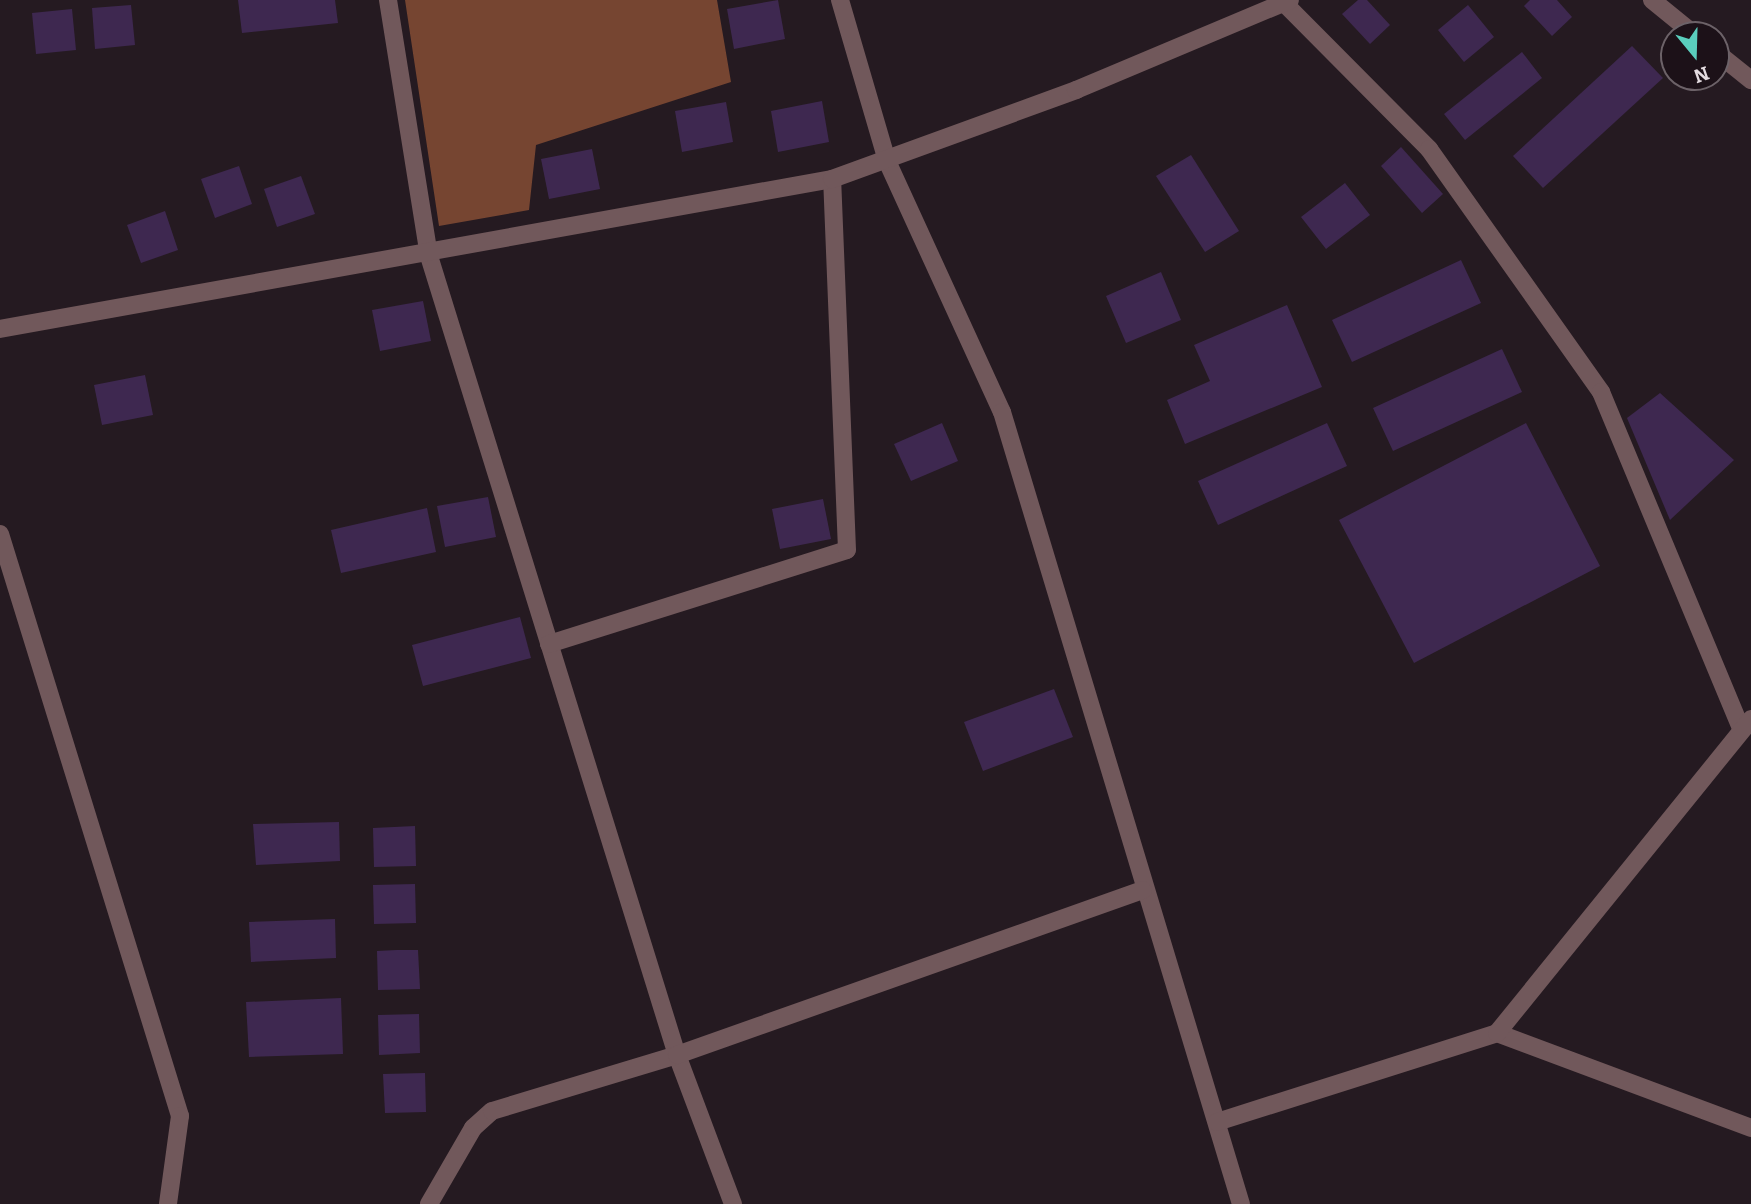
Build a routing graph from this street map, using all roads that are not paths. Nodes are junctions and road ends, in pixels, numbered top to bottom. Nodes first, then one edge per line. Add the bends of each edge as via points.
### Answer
1 (388, 0) edge
2 (839, 0) edge
3 (1652, 0) edge
4 (1287, 2) edge
5 (1678, 21) edge
6 (1730, 63) edge
7 (1751, 80) edge
8 (887, 161) junction
9 (832, 179) junction
10 (429, 256) junction
11 (0, 329) edge
12 (0, 534) edge
13 (549, 645) junction
14 (1746, 724) edge
15 (1143, 890) junction
16 (1497, 1033) junction
17 (677, 1055) junction
18 (1217, 1122) junction
19 (1751, 1128) edge
20 (168, 1204) edge
21 (429, 1204) edge
22 (733, 1204) edge
23 (1241, 1204) edge

1 - 10 street
2 - 8 street
3 - 5 street
4 - 8 street
4 - 14 street via 1429,149 1601,392
6 - 7 street
8 - 9 street
8 - 15 street via 1002,412
9 - 10 street
9 - 13 street via 847,550
10 - 11 street
10 - 13 street
12 - 20 street via 180,1116
13 - 17 street
14 - 16 street
15 - 17 street
15 - 18 street
16 - 18 street
16 - 19 street
17 - 21 street via 492,1111 473,1128
17 - 22 street
18 - 23 street

